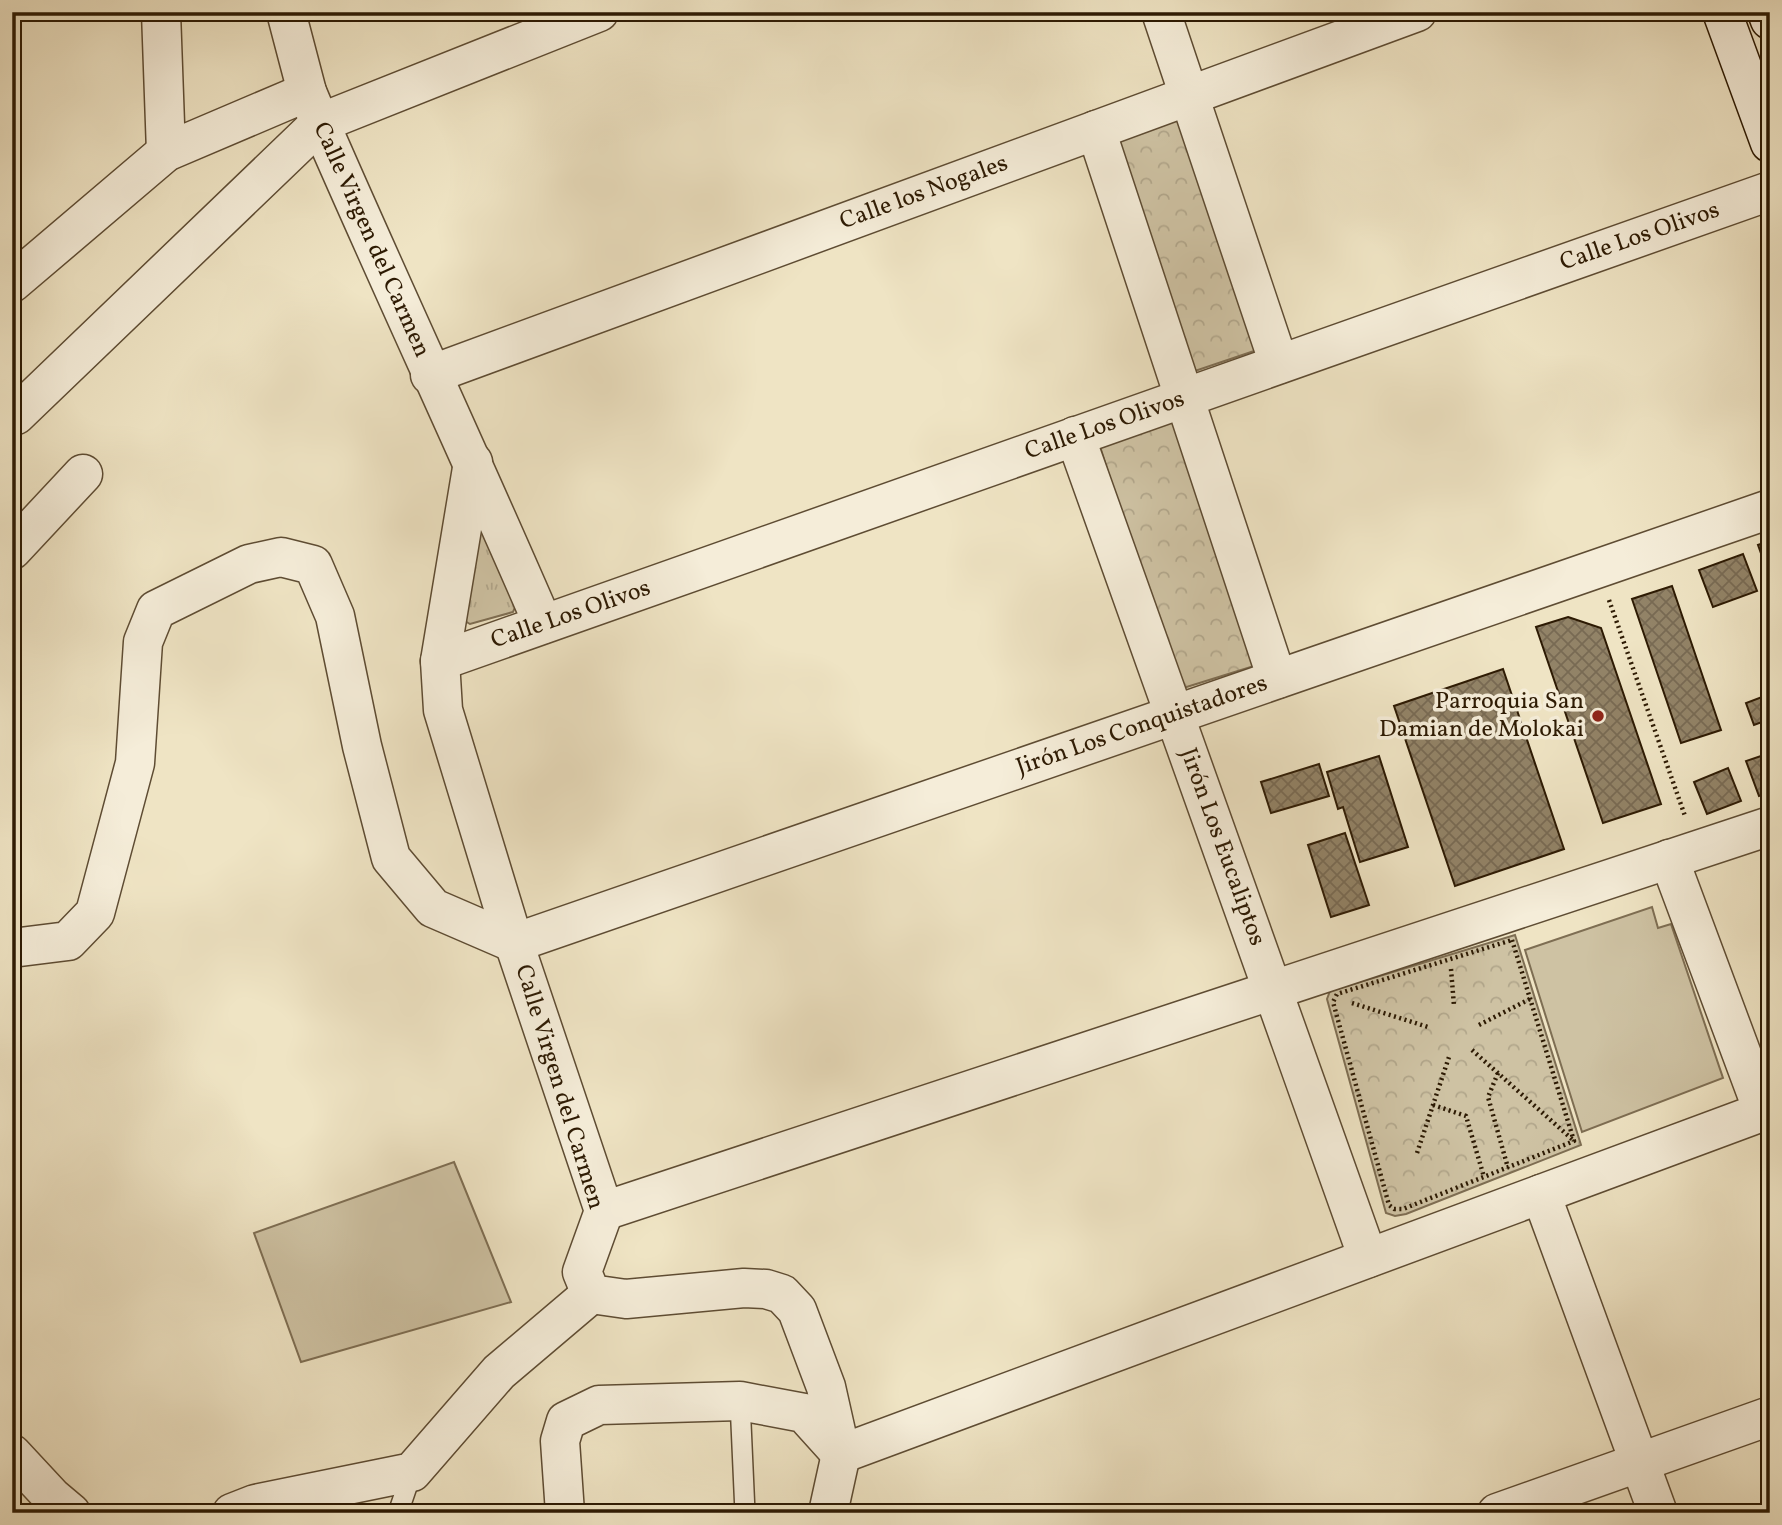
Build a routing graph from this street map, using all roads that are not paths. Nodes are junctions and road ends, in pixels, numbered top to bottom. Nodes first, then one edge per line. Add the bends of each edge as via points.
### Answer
1 (161, 12) edge
2 (286, 12) edge
3 (598, 12) edge
4 (1161, 12) edge
5 (1418, 12) edge
6 (1722, 12) edge
7 (1767, 12) edge
8 (1770, 20) edge
9 (1190, 94) junction
10 (313, 108) junction
11 (1096, 130) junction
12 (1770, 143) edge
13 (166, 152) junction
14 (1770, 191) edge
15 (12, 283) edge
16 (1279, 364) junction
17 (430, 374) junction
18 (1184, 398) junction
19 (13, 418) edge
20 (1075, 436) junction
21 (473, 462) junction
22 (83, 474) dead end
23 (1770, 509) edge
24 (12, 550) edge
25 (544, 625) junction
26 (440, 660) junction
27 (1277, 679) junction
28 (1174, 714) junction
29 (1770, 826) edge
30 (1683, 855) junction
31 (514, 943) junction
32 (12, 948) edge
33 (1278, 989) junction
34 (1766, 1110) edge
35 (1509, 1190) junction
36 (604, 1211) junction
37 (1368, 1258) junction
38 (591, 1294) junction
39 (740, 1401) junction
40 (1770, 1416) edge
41 (12, 1454) edge
42 (841, 1454) junction
43 (1640, 1463) junction
44 (412, 1472) junction
45 (71, 1513) edge
46 (232, 1513) edge
47 (398, 1513) edge
48 (565, 1513) edge
49 (745, 1513) edge
50 (828, 1513) edge
51 (1497, 1513) edge
52 (1658, 1513) edge

1 - 13 street
2 - 10 street, Calle Virgen del Carmen
3 - 10 street
4 - 9 street
5 - 9 street, Calle los Nogales
6 - 12 street
7 - 8 street
9 - 11 street, Calle los Nogales
9 - 16 street
10 - 13 street
10 - 17 street, Calle Virgen del Carmen
10 - 19 street
11 - 17 street, Calle los Nogales
11 - 18 street
13 - 15 street
14 - 16 street, Calle Los Olivos
16 - 18 street, Calle Los Olivos
17 - 21 street, Calle Virgen del Carmen
18 - 20 street, Calle Los Olivos
18 - 27 street
20 - 25 street, Calle Los Olivos
20 - 28 street, Jirón Los Eucaliptos
21 - 25 street, Calle Virgen del Carmen
21 - 26 street, Calle Virgen del Carmen
22 - 24 street
23 - 27 street, Jirón Los Conquistadores
25 - 26 street, Calle Los Olivos
26 - 31 street, Calle Virgen del Carmen via 443,710
27 - 28 street, Jirón Los Conquistadores
28 - 31 street, Jirón Los Conquistadores
28 - 33 street, Jirón Los Eucaliptos
29 - 30 street
30 - 33 street
30 - 34 street
31 - 32 street via 433,908 391,858 335,616 313,565 281,557 249,564 156,610 143,642 135,763 95,913 68,941
31 - 36 street, Calle Virgen del Carmen
33 - 36 street
33 - 37 street, Jirón Los Eucaliptos
34 - 35 street via 1585,1177
35 - 37 street
35 - 43 street
36 - 38 street, Calle Virgen del Carmen via 582,1272
37 - 42 street
38 - 42 street via 626,1300 744,1288 782,1294 797,1310 826,1387
38 - 44 street via 499,1372
39 - 42 street via 804,1413
39 - 48 street via 599,1405 566,1421 560,1441
39 - 49 lane
40 - 43 street
41 - 45 street
42 - 50 street
43 - 51 street
43 - 52 street
44 - 46 street
44 - 47 lane

